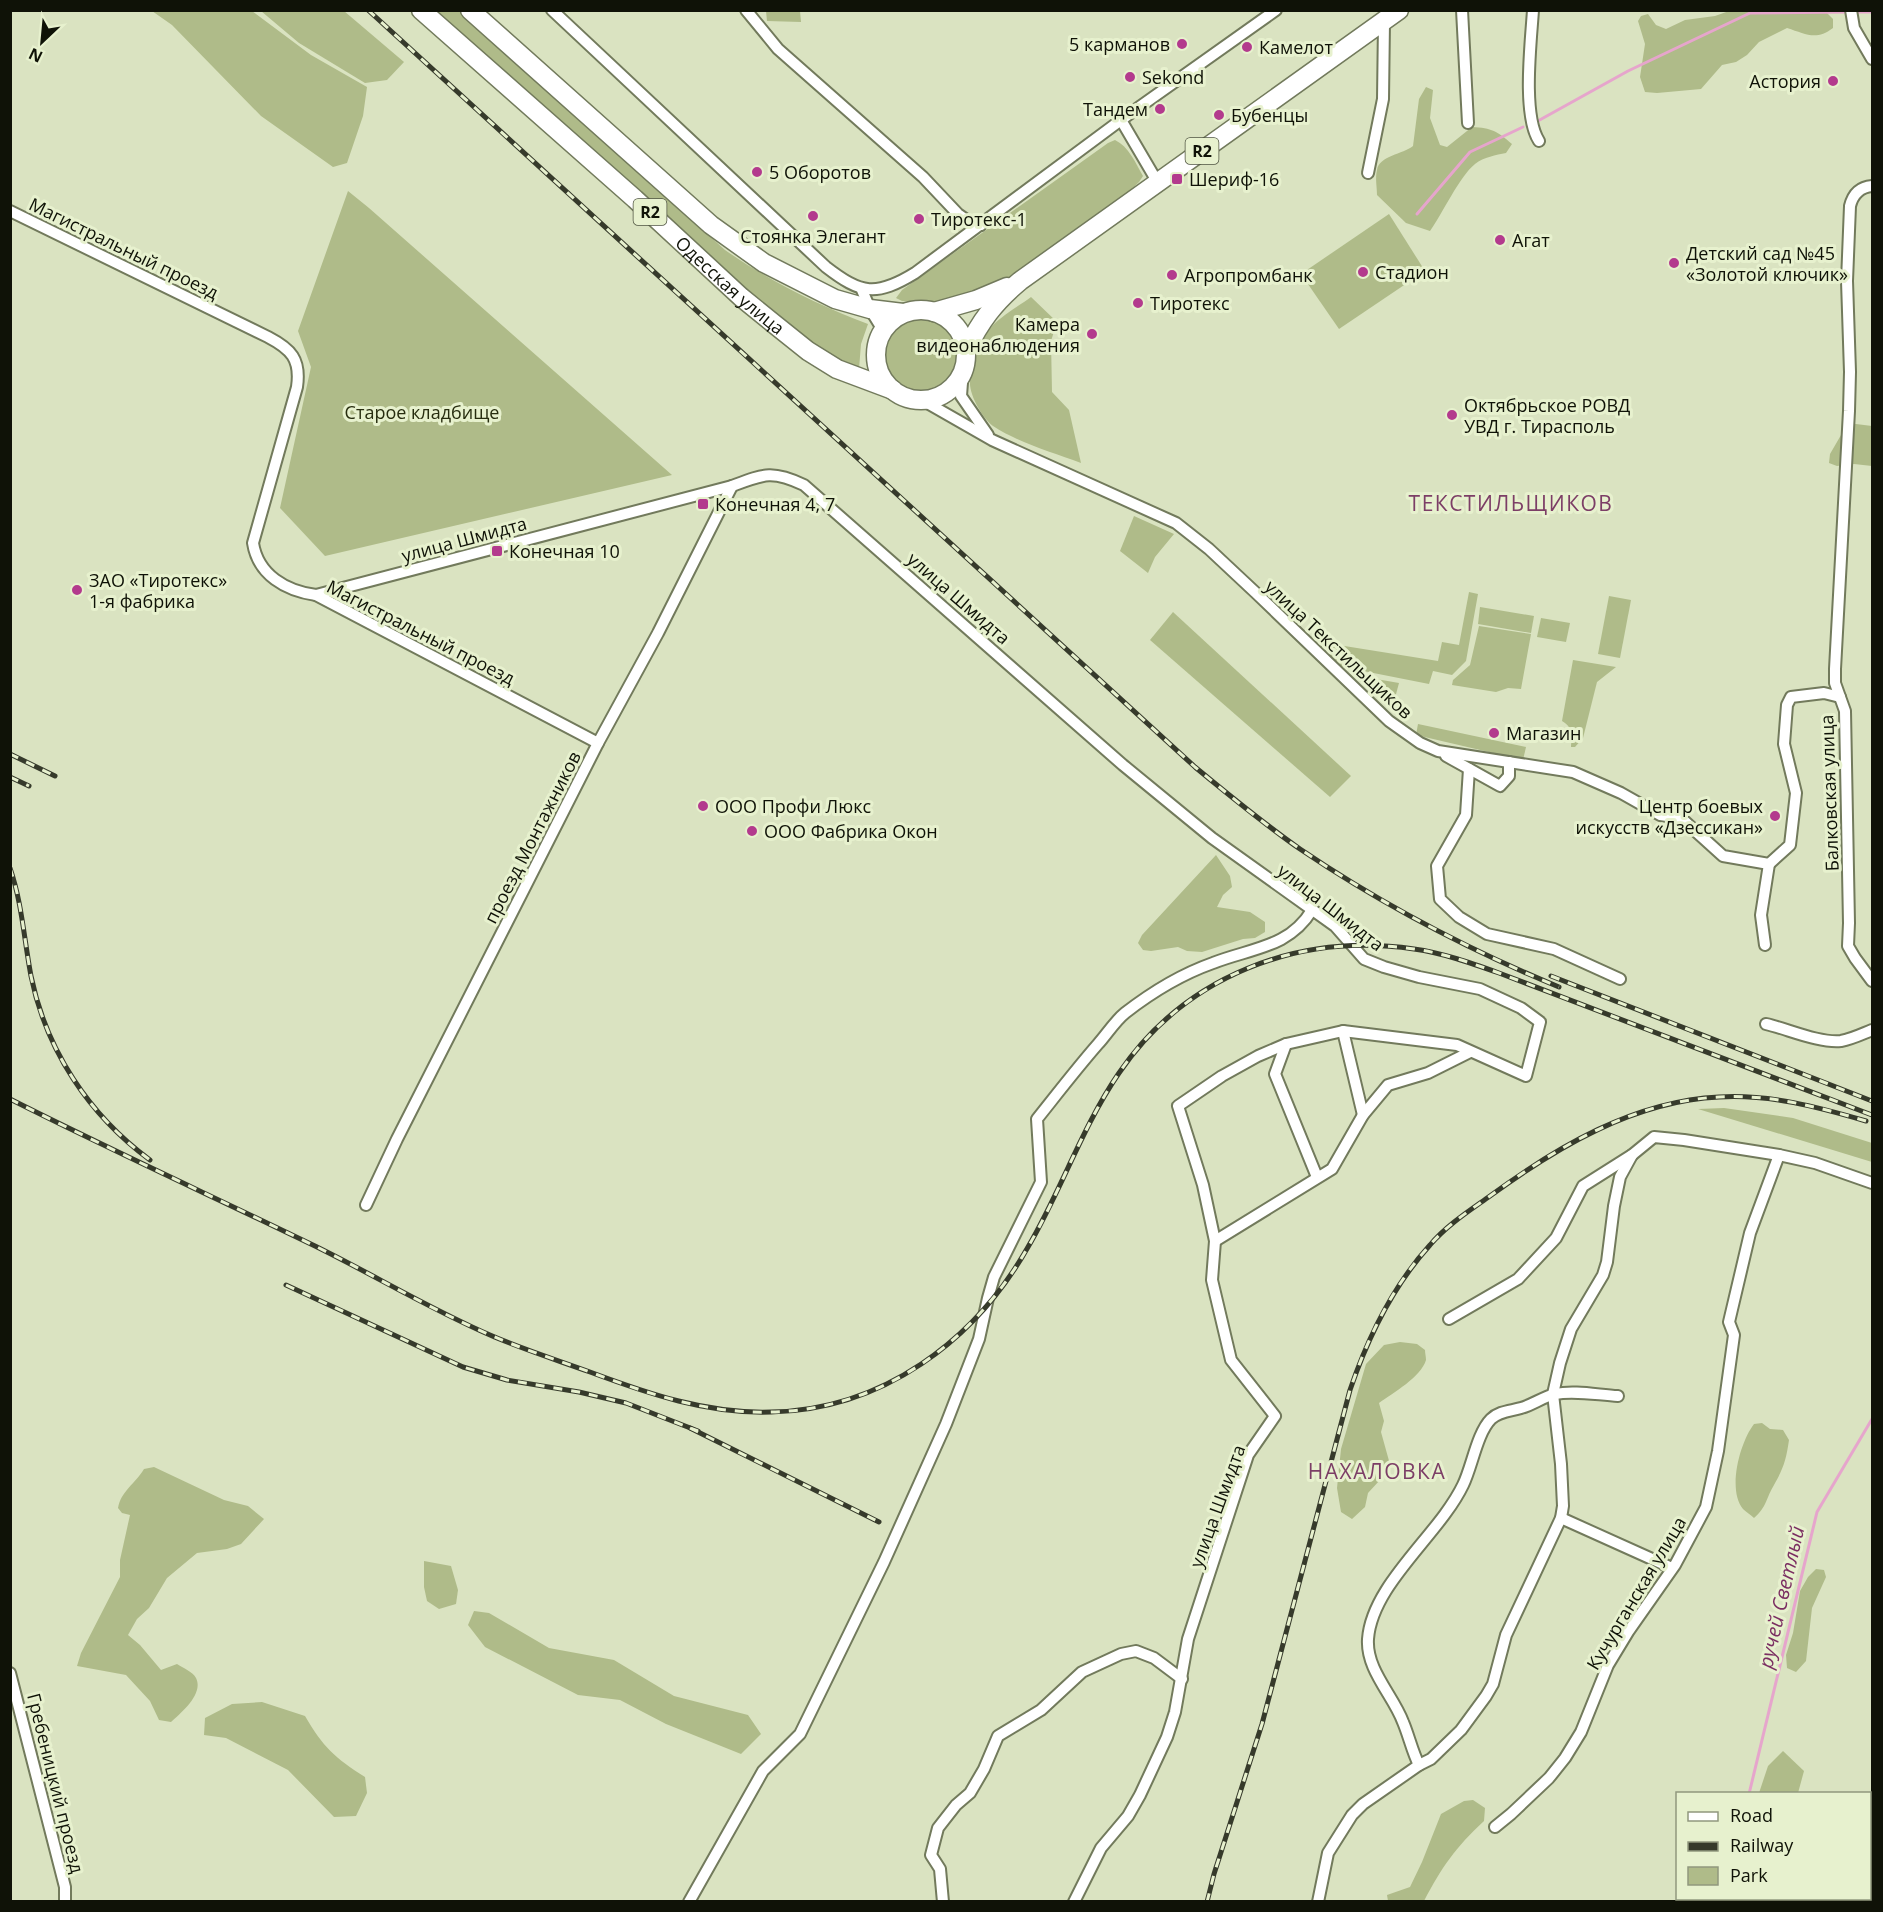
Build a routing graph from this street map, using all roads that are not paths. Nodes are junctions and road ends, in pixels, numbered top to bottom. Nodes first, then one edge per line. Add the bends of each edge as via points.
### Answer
1 (421, 10) edge
2 (470, 10) edge
3 (552, 10) edge
4 (746, 10) edge
5 (1276, 10) edge
6 (1400, 10) edge
7 (1461, 10) edge
8 (1533, 10) edge
9 (1851, 15) edge
10 (1384, 21) junction
11 (1872, 59) edge
12 (1121, 120) junction
13 (1468, 123) dead end
14 (1539, 141) dead end
15 (1368, 173) dead end
16 (1158, 183) junction
17 (1872, 186) edge
18 (10, 210) edge
19 (981, 225) junction
20 (1020, 281) junction
21 (862, 290) junction
22 (870, 309) junction
23 (934, 312) junction
24 (903, 313) junction
25 (883, 330) junction
26 (964, 360) junction
27 (893, 390) junction
28 (922, 400) junction
29 (992, 440) junction
30 (732, 486) junction
31 (316, 595) junction
32 (1840, 698) junction
33 (598, 743) junction
34 (1438, 752) junction
35 (1509, 762) junction
36 (1469, 769) junction
37 (1769, 864) junction
38 (1312, 910) junction
39 (1765, 945) dead end
40 (1620, 979) dead end
41 (1872, 981) edge
42 (1766, 1024) dead end
43 (1872, 1030) edge
44 (1342, 1031) junction
45 (1286, 1044) junction
46 (1470, 1052) junction
47 (1363, 1115) junction
48 (1632, 1155) junction
49 (1779, 1155) junction
50 (1317, 1177) junction
51 (1872, 1183) edge
52 (366, 1205) dead end
53 (1215, 1241) junction
54 (1449, 1319) dead end
55 (1553, 1394) junction
56 (1618, 1396) dead end
57 (1561, 1518) junction
58 (1672, 1568) junction
59 (10, 1672) edge
60 (1182, 1678) junction
61 (1419, 1765) junction
62 (1495, 1827) dead end
63 (65, 1902) edge
64 (689, 1902) edge
65 (943, 1902) edge
66 (1074, 1902) edge
67 (1318, 1902) edge

1 - 27 main road, Одесская улица / R2 via 741,297 808,351 837,369
2 - 22 main road, Одесская улица / R2 via 730,240 804,284 835,299
3 - 21 street via 826,267
4 - 19 street via 778,49 923,177 958,214
5 - 12 street
6 - 10 main road, R2
7 - 13 street
8 - 14 street via 1530,100 1534,135
9 - 11 street
10 - 15 street via 1383,99
10 - 16 main road, R2
12 - 16 street
12 - 19 street
16 - 20 main road, R2
17 - 32 street, Балковская улица via 1853,196 1851,206 1847,461 1835,669
18 - 31 street, Магистральный проезд via 283,345 290,352 298,367 297,387 253,543 258,562 269,576
19 - 21 street via 901,282
20 - 23 main road, R2
20 - 26 main road, R2 via 976,328
21 - 22 street
22 - 24 main road, Одесская улица / R2
22 - 25 street
23 - 24 main road, R2
23 - 26 main road via 952,322 963,340
24 - 25 main road
25 - 27 main road via 877,342 878,368
26 - 28 main road, R2 via 957,381 948,391
26 - 29 street via 961,396
27 - 28 main road, R2
28 - 29 street, улица Текстильщиков
29 - 34 street, улица Текстильщиков via 1176,523 1209,549 1389,721
30 - 31 street, улица Шмидта
30 - 33 street, проезд Монтажников
30 - 38 street, улица Шмидта via 770,474 786,476 804,485 1123,765 1212,838
31 - 33 street, Магистральный проезд
32 - 37 street via 1824,693 1791,697 1786,705 1784,744 1796,793 1790,845
32 - 41 street, Балковская улица via 1845,711 1848,946
33 - 52 street, проезд Монтажников
34 - 35 street, улица Текстильщиков
34 - 36 street
35 - 36 street via 1509,776 1500,786
35 - 37 street, улица Текстильщиков via 1573,772 1660,815 1681,818 1723,856
36 - 40 street via 1466,815 1437,866 1440,899 1459,917 1487,934 1554,949
37 - 39 street via 1761,915
38 - 46 street, улица Шмидта via 1335,926 1370,962 1480,989 1540,1022 1526,1076
38 - 64 street via 1302,926 1285,938 1190,972 1123,1014 1037,1119 1041,1182 994,1277 979,1339 946,1424 800,1734 763,1771
42 - 43 street via 1838,1041
44 - 45 street, улица Шмидта
44 - 46 street, улица Шмидта via 1458,1045
44 - 47 street
45 - 50 street via 1275,1074
45 - 53 street, улица Шмидта via 1222,1076 1178,1106 1203,1185
46 - 47 street via 1428,1073 1388,1085
47 - 50 street via 1332,1169
48 - 49 street via 1654,1137
48 - 54 street via 1583,1186 1556,1238 1518,1279
48 - 55 street via 1620,1177 1604,1275 1571,1329
49 - 51 street
49 - 58 street, Кучурганская улица via 1750,1233 1729,1322 1734,1335 1706,1507
50 - 53 street
53 - 60 street, улица Шмидта via 1212,1280 1231,1360 1275,1416 1248,1455 1188,1639
55 - 56 street
55 - 57 street via 1561,1464
55 - 61 street via 1492,1418 1480,1437 1463,1486 1384,1594 1370,1627 1368,1641 1375,1670 1395,1703
57 - 58 street
57 - 61 street via 1506,1635 1493,1684 1461,1730 1431,1759
58 - 62 street, Кучурганская улица via 1608,1665 1581,1732 1565,1758 1549,1778
59 - 63 street, Гребеницкий проезд via 65,1887
60 - 65 street via 1155,1658 1136,1652 1121,1654 1082,1672 1041,1710 998,1736 970,1793 938,1828 931,1855 940,1869
60 - 66 street, улица Шмидта via 1167,1737 1140,1795 1101,1848
61 - 67 street via 1363,1804 1343,1826 1328,1853

